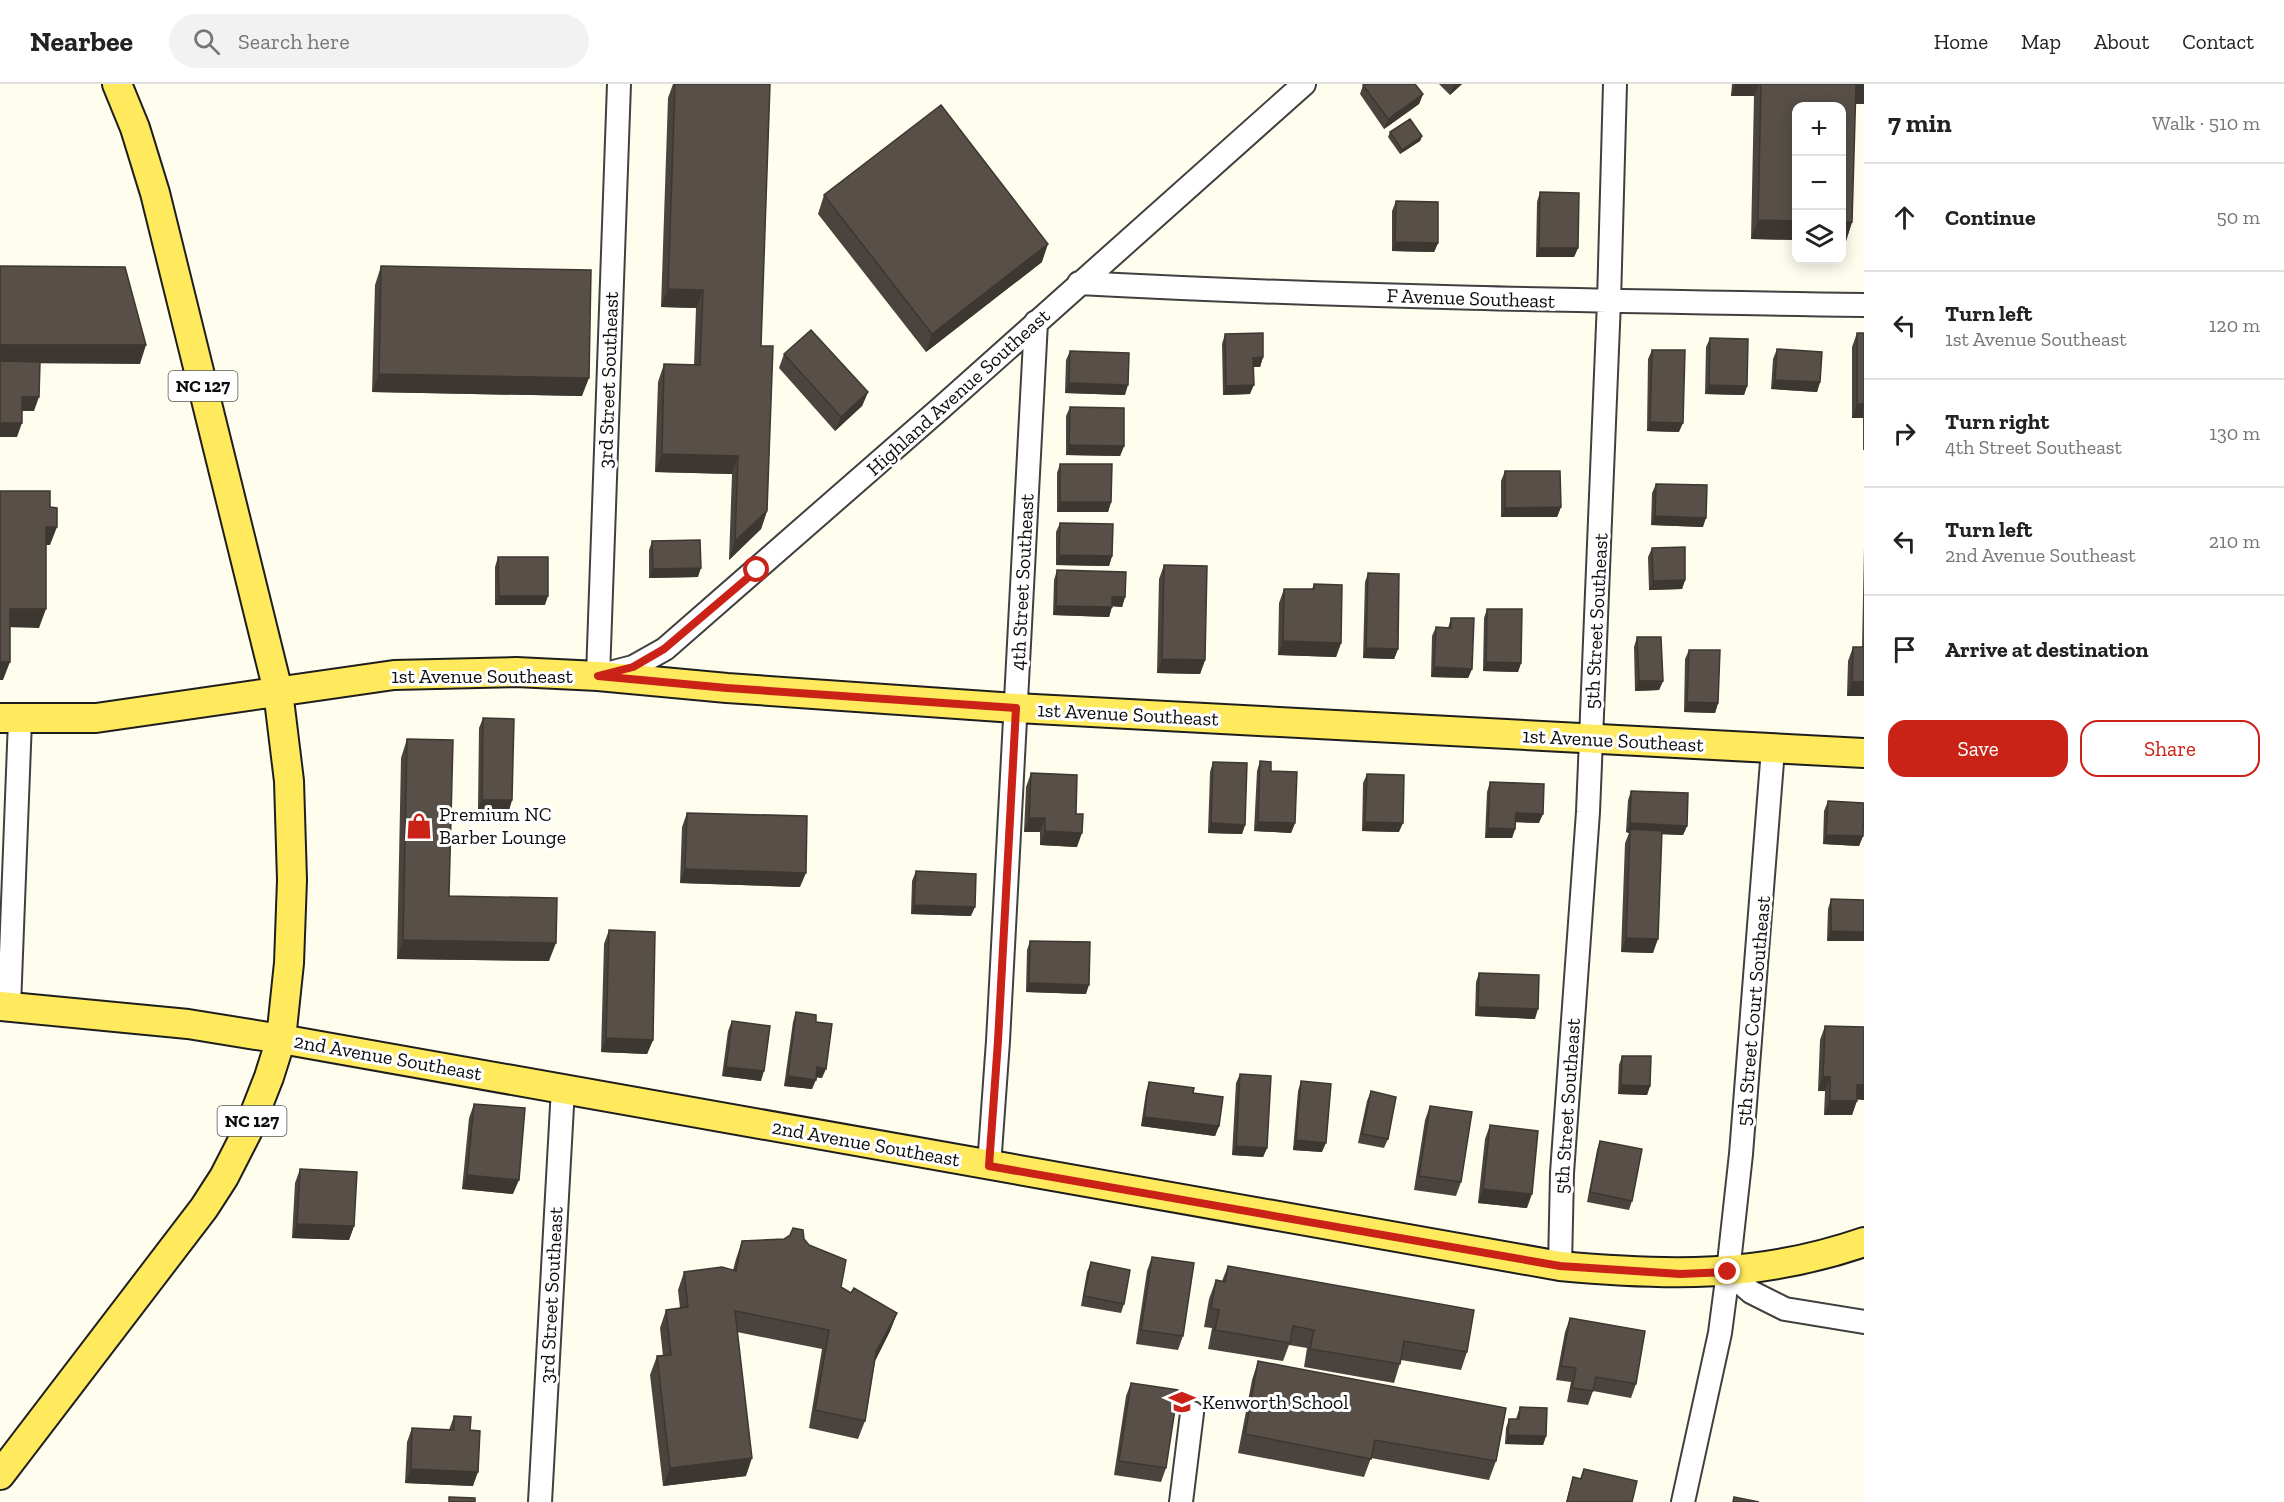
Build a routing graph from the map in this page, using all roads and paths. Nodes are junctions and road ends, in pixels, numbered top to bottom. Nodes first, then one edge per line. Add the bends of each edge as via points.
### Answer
1 (117, 84) edge
2 (620, 84) edge
3 (1304, 84) edge
4 (1615, 84) edge
5 (1079, 283) junction
6 (1609, 302) junction
7 (1864, 305) edge
8 (1036, 322) junction
9 (598, 676) junction
10 (278, 691) junction
11 (1016, 708) junction
12 (10, 719) edge
13 (1591, 739) junction
14 (1773, 749) junction
15 (1864, 753) edge
16 (4, 1006) edge
17 (281, 1039) junction
18 (563, 1088) junction
19 (989, 1166) junction
20 (1864, 1242) edge
21 (1560, 1266) junction
22 (1728, 1272) junction
23 (1864, 1322) edge
24 (1192, 1413) dead end
25 (0, 1475) edge
26 (540, 1502) edge
27 (1181, 1502) edge
28 (1683, 1502) edge

1 - 10 main road, NC 127 via 155,193
2 - 9 street, 3rd Street Southeast
3 - 5 street, Highland Avenue Southeast
4 - 6 street, 5th Street Southeast
5 - 6 street, F Avenue Southeast
5 - 8 street, Highland Avenue Southeast
6 - 7 street, F Avenue Southeast
6 - 13 street, 5th Street Southeast
8 - 9 street, Highland Avenue Southeast via 664,649 633,667
8 - 11 street, 4th Street Southeast
9 - 10 main road, 1st Avenue Southeast via 516,672 394,675
9 - 11 main road, 1st Avenue Southeast
10 - 12 main road, 1st Avenue Southeast via 96,718
10 - 17 main road, NC 127 via 289,781 292,880 290,963
11 - 13 main road, 1st Avenue Southeast
11 - 19 street, 4th Street Southeast
12 - 16 street
13 - 14 main road, 1st Avenue Southeast
13 - 21 street, 5th Street Southeast via 1562,1173
14 - 15 main road, 1st Avenue Southeast
14 - 22 street, 5th Street Court Southeast
16 - 17 main road, 2nd Avenue Southeast via 188,1024
17 - 18 main road, 2nd Avenue Southeast
17 - 25 main road, NC 127 via 249,1128 204,1208
18 - 19 main road, 2nd Avenue Southeast
18 - 26 street, 3rd Street Southeast
19 - 21 main road, 2nd Avenue Southeast
20 - 22 main road, 2nd Avenue Southeast via 1792,1263
21 - 22 main road, 2nd Avenue Southeast via 1680,1274
22 - 23 street via 1752,1292 1785,1309
22 - 28 street via 1720,1333
24 - 27 street

